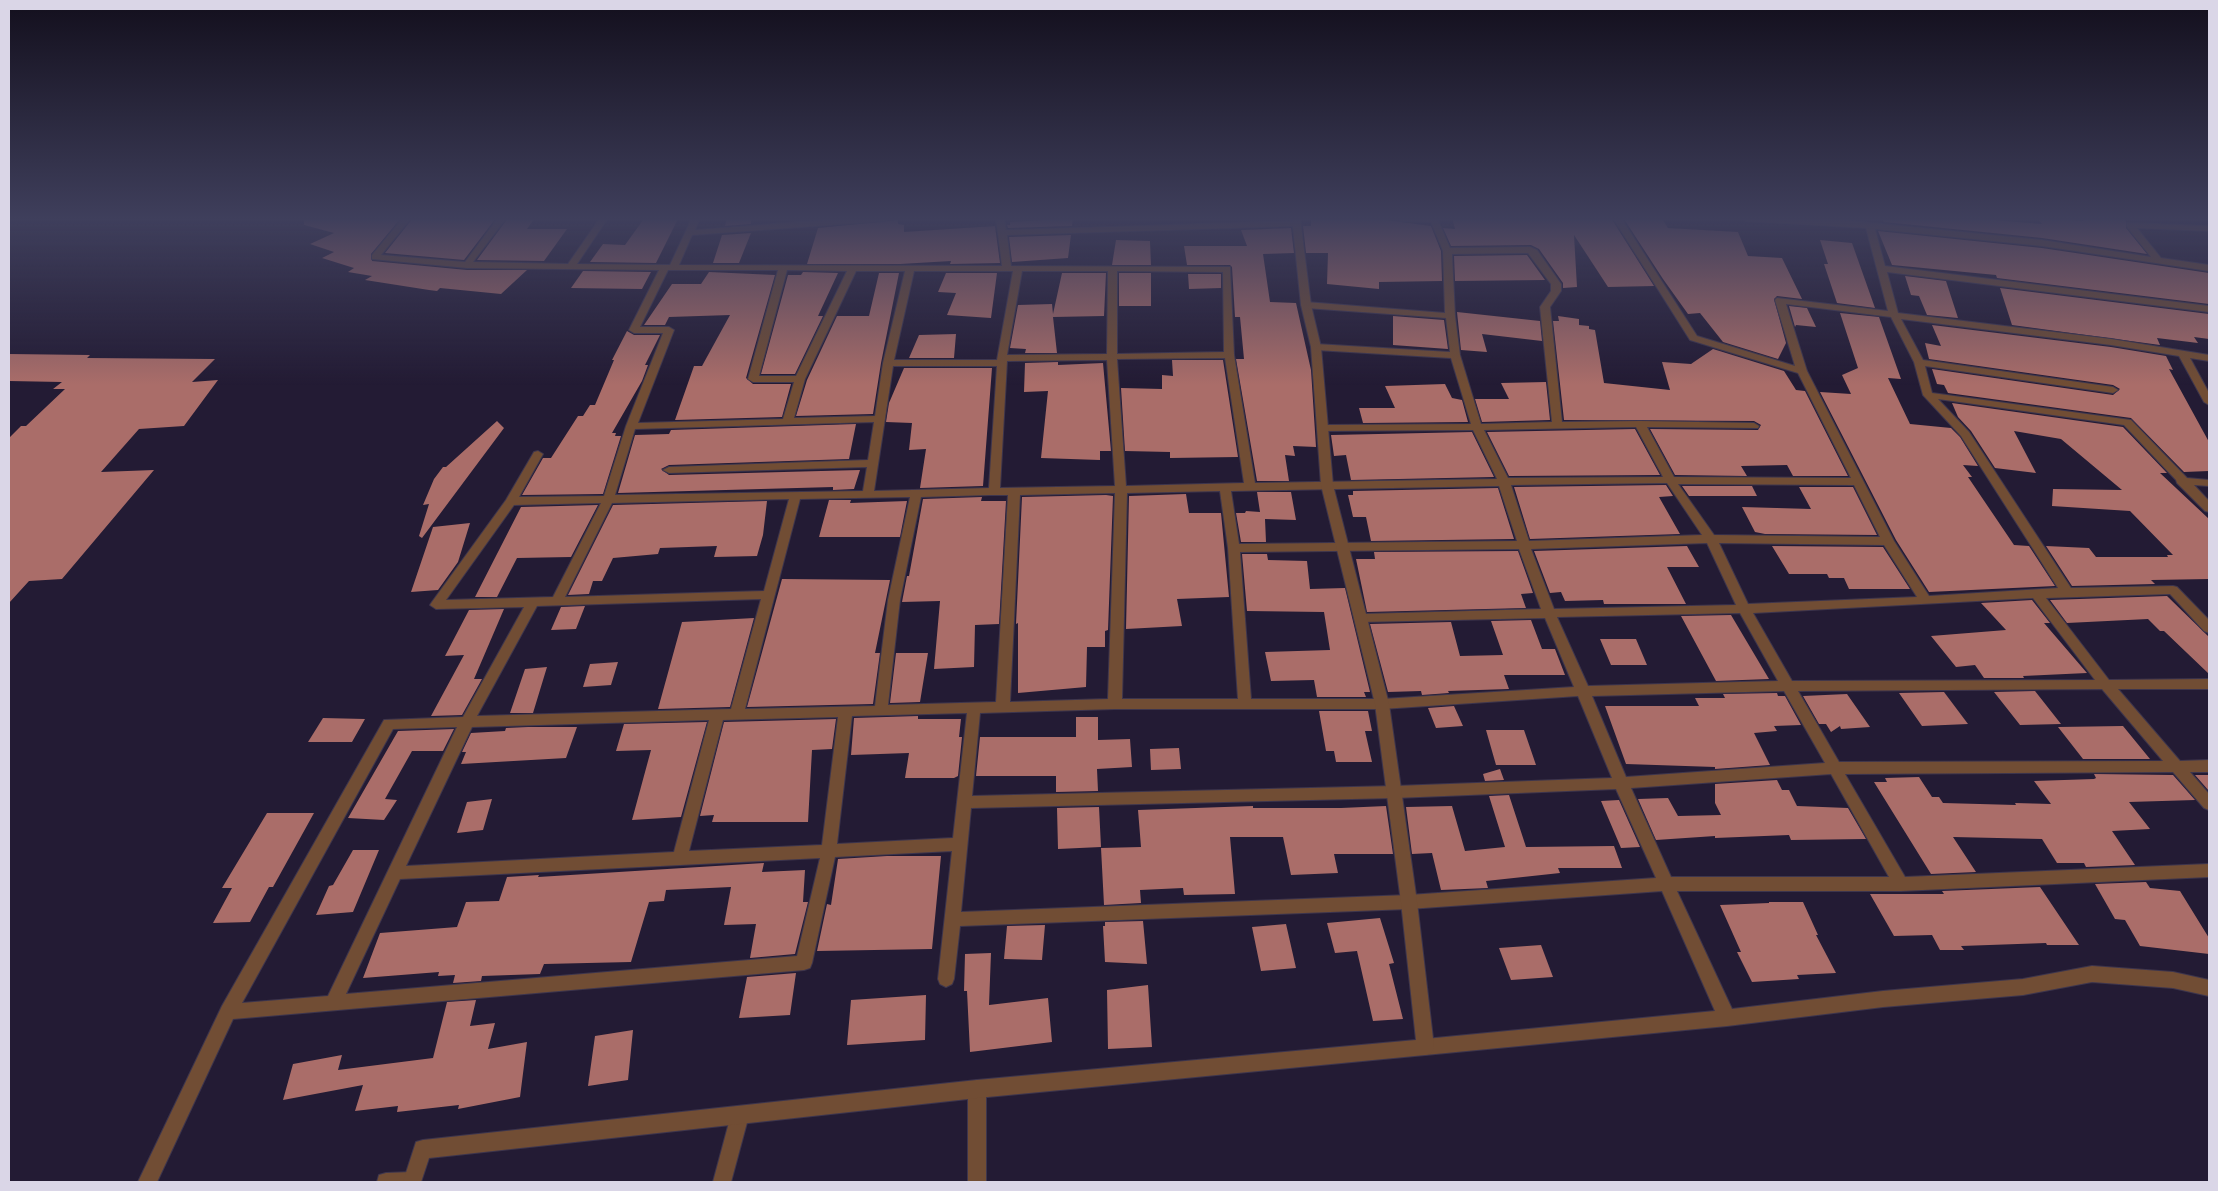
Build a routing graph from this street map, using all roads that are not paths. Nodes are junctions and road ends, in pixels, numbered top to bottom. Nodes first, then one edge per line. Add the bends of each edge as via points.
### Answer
1 (666, 274) edge
2 (782, 274) edge
3 (849, 274) edge
4 (909, 274) edge
5 (1017, 274) edge
6 (1113, 274) edge
7 (1227, 274) edge
8 (1302, 274) edge
9 (1448, 274) edge
10 (1549, 274) edge
11 (1652, 274) edge
12 (1882, 274) edge
13 (1925, 274) edge
14 (1306, 305) junction
15 (2209, 309) edge
16 (1894, 315) junction
17 (1450, 316) junction
18 (1316, 347) junction
19 (2183, 354) junction
20 (1229, 355) junction
21 (1455, 355) junction
22 (1112, 356) junction
23 (2209, 358) edge
24 (1002, 361) junction
25 (1919, 362) junction
26 (888, 363) junction
27 (1802, 371) junction
28 (800, 379) junction
29 (2113, 390) dead end
30 (1928, 395) junction
31 (2209, 402) edge
32 (880, 419) junction
33 (786, 423) junction
34 (1557, 424) junction
35 (1640, 424) junction
36 (631, 426) junction
37 (1754, 426) dead end
38 (1477, 427) junction
39 (1323, 428) junction
40 (538, 454) dead end
41 (873, 463) junction
42 (669, 470) dead end
43 (1670, 480) junction
44 (2181, 481) junction
45 (1504, 482) junction
46 (1856, 482) junction
47 (2209, 483) edge
48 (1327, 485) junction
49 (1250, 487) junction
50 (1225, 488) junction
51 (1121, 490) junction
52 (994, 493) junction
53 (1014, 493) junction
54 (916, 495) junction
55 (868, 496) junction
56 (795, 497) junction
57 (608, 500) junction
58 (511, 501) junction
59 (2209, 508) edge
60 (1711, 540) junction
61 (1888, 541) junction
62 (1524, 545) junction
63 (1342, 546) junction
64 (1234, 548) junction
65 (2067, 592) junction
66 (2036, 594) junction
67 (768, 595) junction
68 (557, 601) junction
69 (1926, 601) junction
70 (533, 602) junction
71 (1744, 608) junction
72 (1549, 613) junction
73 (1362, 618) junction
74 (2209, 628) edge
75 (2209, 684) edge
76 (1788, 686) junction
77 (2107, 686) junction
78 (1583, 692) junction
79 (1115, 704) junction
80 (1245, 704) junction
81 (1382, 704) junction
82 (1003, 707) junction
83 (974, 708) junction
84 (881, 710) junction
85 (846, 711) junction
86 (718, 714) junction
87 (737, 714) junction
88 (467, 722) junction
89 (2176, 765) junction
90 (2209, 766) edge
91 (1835, 768) junction
92 (1620, 783) junction
93 (1395, 792) junction
94 (964, 802) junction
95 (2209, 804) edge
96 (960, 844) junction
97 (829, 851) junction
98 (680, 858) junction
99 (2209, 871) edge
100 (394, 873) junction
101 (1666, 884) junction
102 (1901, 884) junction
103 (1409, 902) junction
104 (952, 919) junction
105 (946, 979) dead end
106 (2209, 988) edge
107 (334, 1002) junction
108 (228, 1012) junction
109 (1727, 1018) junction
110 (1425, 1047) junction
111 (977, 1089) junction
112 (740, 1115) junction
113 (147, 1182) edge
114 (386, 1182) edge
115 (412, 1182) edge
116 (722, 1182) edge
117 (977, 1182) edge

1 - 36 street via 634,330 668,330
2 - 28 street via 753,379
3 - 28 street
4 - 26 street
5 - 24 street
6 - 22 street
7 - 20 street
8 - 14 street
9 - 17 street
10 - 34 street via 1556,284 1556,291 1545,306
11 - 27 street via 1693,338
12 - 16 street
13 - 15 street
14 - 17 street
14 - 18 street
16 - 19 street
16 - 25 street
16 - 27 street via 1780,300
17 - 21 street
18 - 21 street
18 - 39 street
19 - 23 street
19 - 31 street
20 - 22 street
20 - 49 street
21 - 38 street
22 - 24 street
22 - 51 street
24 - 26 street
24 - 52 street
25 - 29 street
25 - 30 street
26 - 32 street
27 - 46 street
28 - 33 street
30 - 44 street via 2127,422
30 - 65 street via 1965,434
32 - 33 street
32 - 41 street
33 - 36 street
34 - 35 street
34 - 38 street
35 - 37 street
35 - 43 street
36 - 57 street
38 - 39 street
38 - 45 street
39 - 48 street
40 - 58 street
41 - 42 street
41 - 55 street
43 - 45 street
43 - 46 street
43 - 60 street
44 - 47 street
44 - 59 street
45 - 48 street
45 - 62 street
46 - 61 street
48 - 49 street
48 - 63 street
49 - 50 street
50 - 51 street
50 - 64 street
51 - 53 street
51 - 79 street
52 - 53 street
52 - 54 street
53 - 82 street
54 - 55 street
54 - 84 street via 894,600
55 - 56 street
56 - 57 street
56 - 67 street
57 - 58 street
57 - 68 street
58 - 70 street via 436,605
60 - 61 street
60 - 62 street
60 - 71 street
61 - 69 street
62 - 63 street
62 - 72 street
63 - 64 street
63 - 73 street
64 - 80 street
65 - 66 street
65 - 74 street via 2172,590
66 - 69 street
66 - 77 street
67 - 68 street
67 - 87 street
68 - 70 street
69 - 71 street
70 - 88 street
71 - 72 street
71 - 76 street
72 - 73 street
72 - 78 street
73 - 81 street
75 - 77 street
76 - 77 street
76 - 78 street
76 - 91 street
77 - 89 street
78 - 81 street
78 - 92 street
79 - 80 street
79 - 82 street
80 - 81 street
81 - 93 street
82 - 83 street
83 - 84 street
83 - 94 street
84 - 85 street
85 - 87 street
85 - 97 street
86 - 87 street
86 - 88 street
86 - 98 street
88 - 100 street
88 - 108 street via 389,724
89 - 90 street
89 - 91 street
89 - 95 street
91 - 92 street
91 - 102 street
92 - 93 street
92 - 101 street
93 - 94 street
93 - 103 street
94 - 96 street
96 - 97 street
96 - 104 street
97 - 98 street
97 - 107 street via 804,963
98 - 100 street
99 - 102 street
100 - 107 street
101 - 102 street
101 - 103 street
101 - 109 street
103 - 104 street
103 - 110 street
104 - 105 street
106 - 109 street via 2173,980 2092,974 2022,986
107 - 108 street
108 - 113 street
109 - 110 street
110 - 111 street
111 - 112 street
111 - 117 street
112 - 115 street via 423,1150
112 - 116 street
114 - 115 street

